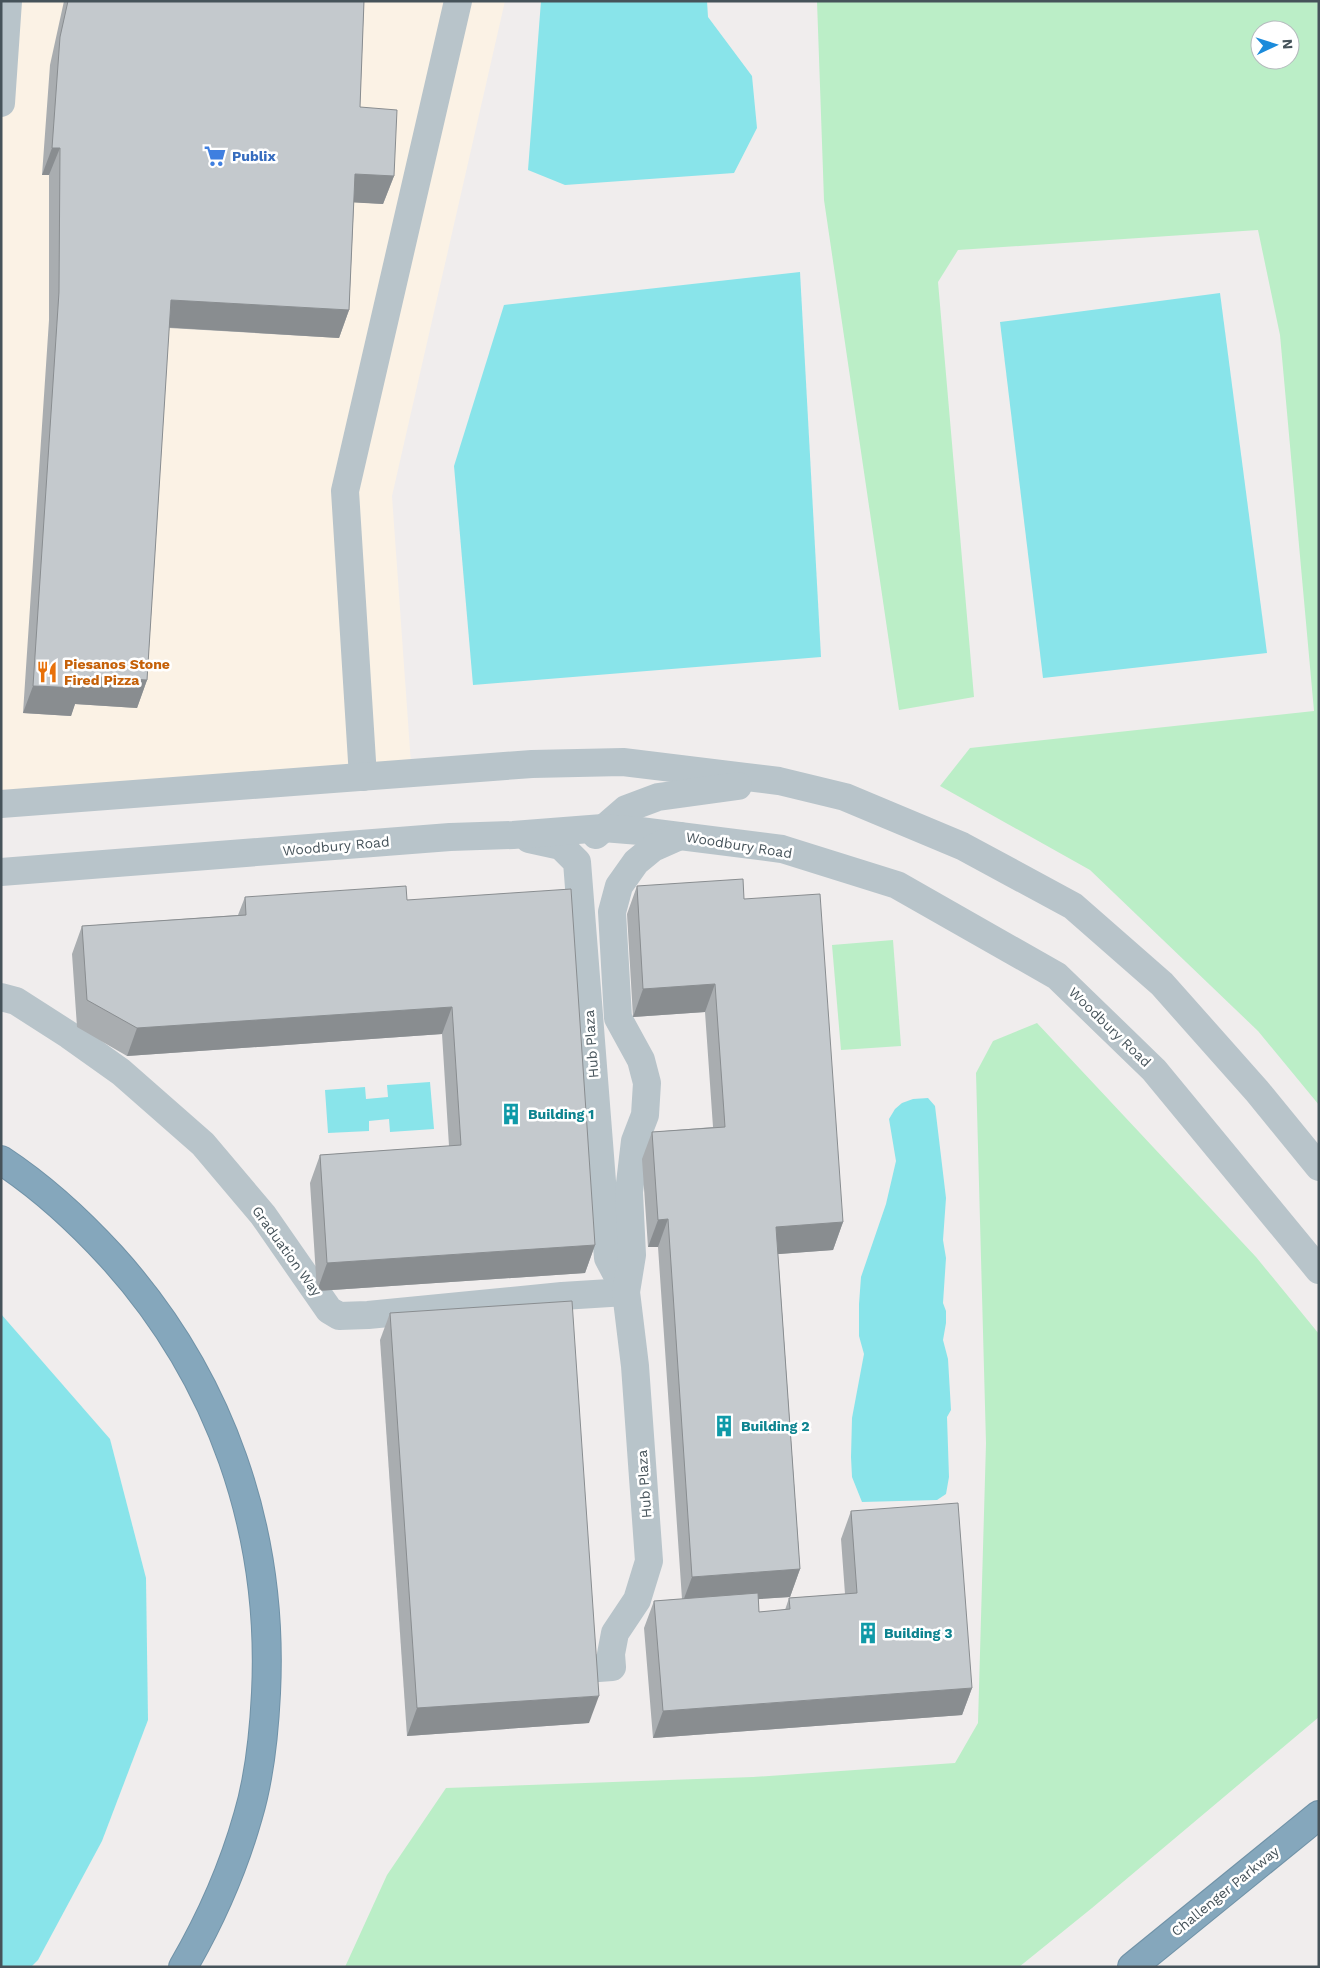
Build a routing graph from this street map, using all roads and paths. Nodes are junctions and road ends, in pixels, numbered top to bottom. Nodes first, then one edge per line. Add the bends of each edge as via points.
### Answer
1 (8, 1) edge
2 (458, 1) edge
3 (1, 103) edge
4 (363, 777) junction
5 (779, 781) junction
6 (1, 804) edge
7 (603, 828) junction
8 (513, 835) junction
9 (680, 836) junction
10 (577, 862) junction
11 (1, 872) edge
12 (6, 993) edge
13 (630, 1042) junction
14 (590, 1044) junction
15 (635, 1141) junction
16 (598, 1144) junction
17 (1, 1160) edge
18 (1319, 1167) edge
19 (1319, 1270) edge
20 (626, 1292) junction
21 (416, 1310) junction
22 (418, 1338) edge
23 (585, 1669) edge
24 (1319, 1815) edge
25 (183, 1967) edge
26 (1132, 1967) edge

1 - 3 street
2 - 4 street via 346,490
4 - 5 street via 532,764 623,762
4 - 6 street
5 - 7 street via 658,797 626,809
5 - 18 street via 845,797 962,846 1072,906 1162,984
7 - 8 street, Woodbury Road
7 - 9 street, Woodbury Road
7 - 10 street
8 - 10 street via 561,846
8 - 11 street, Woodbury Road via 450,837
9 - 13 street, Hub Plaza via 653,848 636,862 619,886 612,912 618,1018
9 - 19 street, Woodbury Road via 782,849 898,885 1057,976 1154,1070
10 - 14 street, Hub Plaza
12 - 21 street, Graduation Way via 121,1072 203,1144 263,1215 329,1310 339,1316
13 - 14 street
13 - 15 street, Hub Plaza via 641,1060 647,1083 645,1115
14 - 16 street, Hub Plaza
15 - 16 street
15 - 20 street, Hub Plaza via 629,1192 632,1255
16 - 20 street, Hub Plaza via 608,1258
17 - 25 highway via 62,1207 97,1241 163,1320 213,1410 234,1458 248,1508 267,1629 264,1727 251,1806 238,1850 218,1900
20 - 21 street, Graduation Way
20 - 23 street, Hub Plaza via 635,1366 649,1561 637,1600 615,1633 612,1667
21 - 22 street
24 - 26 highway, Challenger Parkway

